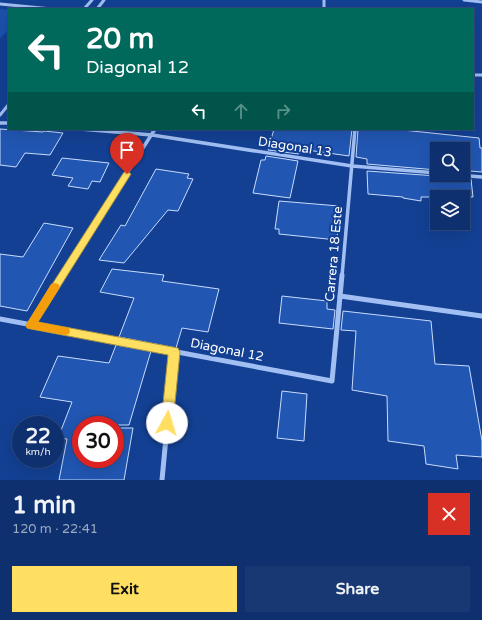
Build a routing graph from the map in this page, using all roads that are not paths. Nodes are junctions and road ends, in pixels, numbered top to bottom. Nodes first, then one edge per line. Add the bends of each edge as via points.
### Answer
1 (92, 0) edge
2 (104, 0) edge
3 (464, 0) edge
4 (482, 2) edge
5 (0, 4) edge
6 (42, 8) edge
7 (85, 8) edge
8 (98, 8) edge
9 (8, 105) edge
10 (0, 115) edge
11 (92, 130) edge
12 (154, 130) edge
13 (356, 130) edge
14 (152, 135) junction
15 (352, 166) junction
16 (430, 172) edge
17 (470, 176) edge
18 (482, 177) edge
19 (340, 296) junction
20 (482, 316) edge
21 (0, 319) edge
22 (31, 325) junction
23 (174, 352) junction
24 (332, 381) joint
25 (162, 480) edge

1 - 7 street
2 - 8 street
3 - 4 street
5 - 6 street
9 - 10 street
11 - 14 street, Diagonal 13
12 - 14 street
13 - 15 street, Carrera 18 Este
14 - 15 street, Diagonal 13
14 - 22 street
15 - 16 street, Diagonal 13
15 - 19 street, Carrera 18 Este
17 - 18 street
19 - 20 street
19 - 24 street, Carrera 18 Este
21 - 22 street, Diagonal 12
22 - 23 street, Diagonal 12
23 - 24 street, Diagonal 12
23 - 25 street

